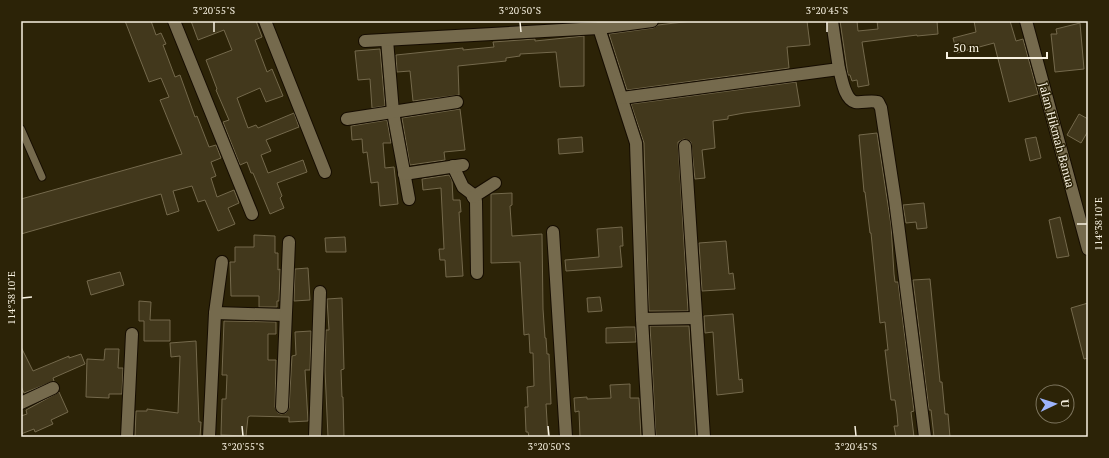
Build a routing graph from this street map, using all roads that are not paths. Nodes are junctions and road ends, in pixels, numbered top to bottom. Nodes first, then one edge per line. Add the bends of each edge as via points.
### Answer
1 (174, 21) edge
2 (265, 21) edge
3 (652, 21) edge
4 (832, 21) edge
5 (1026, 21) edge
6 (599, 28) junction
7 (387, 40) junction
8 (365, 41) dead end
9 (839, 69) junction
10 (622, 98) junction
11 (457, 102) dead end
12 (393, 112) junction
13 (346, 119) dead end
14 (21, 129) edge
15 (685, 146) dead end
16 (325, 172) dead end
17 (404, 174) junction
18 (42, 177) dead end
19 (495, 183) dead end
20 (473, 197) junction
21 (409, 199) dead end
22 (1083, 211) edge
23 (252, 214) dead end
24 (553, 232) dead end
25 (289, 242) dead end
26 (1088, 249) edge
27 (222, 262) dead end
28 (477, 273) dead end
29 (320, 292) dead end
30 (215, 313) junction
31 (285, 314) junction
32 (696, 318) junction
33 (642, 319) junction
34 (132, 334) dead end
35 (53, 388) dead end
36 (21, 403) edge
37 (282, 407) dead end
38 (127, 437) edge
39 (209, 437) edge
40 (315, 437) edge
41 (566, 437) edge
42 (650, 437) edge
43 (704, 437) edge
44 (925, 437) edge

1 - 23 street
2 - 16 street
3 - 6 street
4 - 9 street
5 - 22 street, Jalan Hikmah Banua
6 - 7 street
6 - 10 street
7 - 8 street
7 - 12 street
9 - 10 street
9 - 44 street via 851,100 878,102 881,108
10 - 33 street via 636,143
11 - 12 street
12 - 13 street
12 - 17 street
14 - 18 lane
15 - 32 street
17 - 20 street via 458,166 463,187
17 - 21 street
19 - 20 street
20 - 28 street via 476,200
22 - 26 street, Jalan Hikmah Banua
24 - 41 street
25 - 31 street
27 - 30 street
29 - 40 street
30 - 31 street
30 - 39 street
31 - 37 street
32 - 33 street
32 - 43 street
33 - 42 street
34 - 38 street
35 - 36 street

